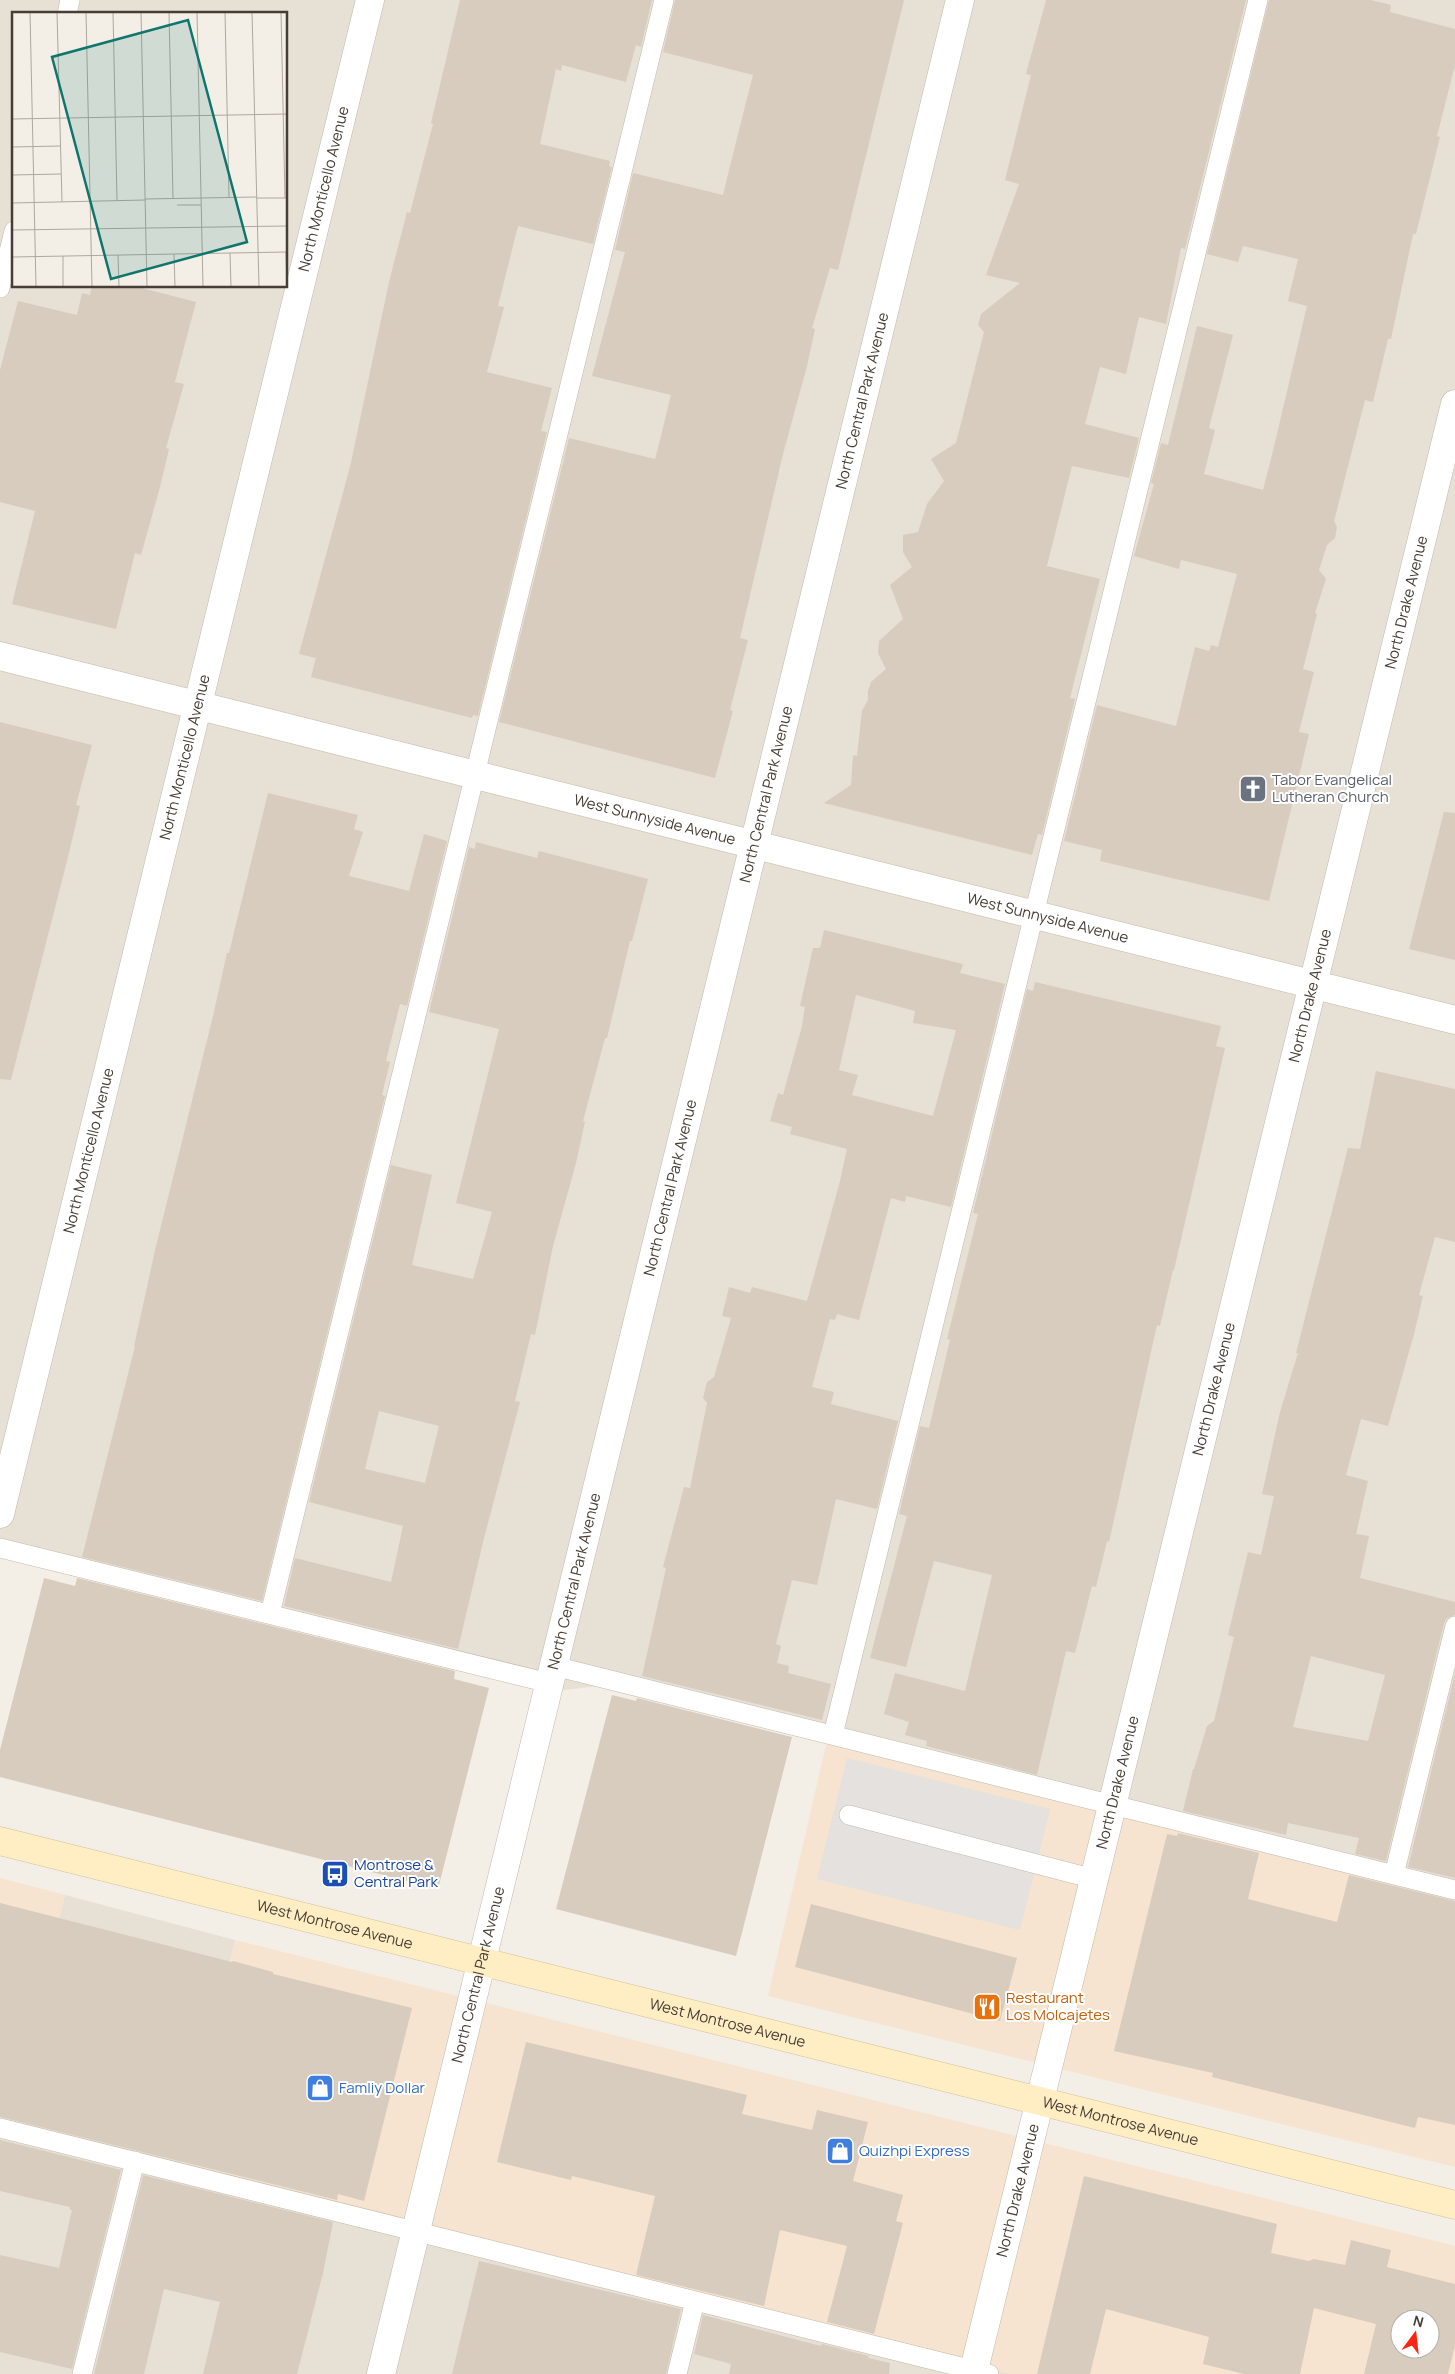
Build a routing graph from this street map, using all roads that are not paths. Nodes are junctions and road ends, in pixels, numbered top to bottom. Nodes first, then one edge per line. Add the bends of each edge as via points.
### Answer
1 (370, 0) edge
2 (664, 0) edge
3 (960, 0) edge
4 (1258, 0) edge
5 (12, 239) edge
6 (0, 288) edge
7 (1455, 404) edge
8 (0, 656) edge
9 (198, 705) junction
10 (475, 775) junction
11 (754, 844) junction
12 (1034, 914) junction
13 (1313, 984) junction
14 (1455, 1020) edge
15 (0, 1514) edge
16 (0, 1548) edge
17 (270, 1614) junction
18 (1455, 1626) edge
19 (552, 1674) junction
20 (833, 1735) junction
21 (1112, 1805) junction
22 (849, 1815) dead end
23 (0, 1841) edge
24 (1394, 1875) junction
25 (1094, 1879) junction
26 (1455, 1890) edge
27 (481, 1961) junction
28 (1039, 2102) junction
29 (0, 2128) edge
30 (135, 2161) junction
31 (1455, 2205) edge
32 (415, 2231) junction
33 (695, 2301) junction
34 (978, 2373) edge
35 (82, 2374) edge
36 (380, 2374) edge
37 (677, 2374) edge

1 - 9 street, North Monticello Avenue
2 - 10 lane
3 - 11 street, North Central Park Avenue
4 - 12 lane
5 - 6 lane
7 - 13 street, North Drake Avenue
8 - 9 street, West Sunnyside Avenue
9 - 10 street, West Sunnyside Avenue
9 - 15 street, North Monticello Avenue
10 - 11 street, West Sunnyside Avenue
10 - 17 lane
11 - 12 street, West Sunnyside Avenue
11 - 19 street, North Central Park Avenue
12 - 13 street, West Sunnyside Avenue
12 - 20 lane
13 - 14 street, West Sunnyside Avenue
13 - 21 street, North Drake Avenue
16 - 17 lane
17 - 19 lane
18 - 24 lane
19 - 20 lane
19 - 27 street, North Central Park Avenue
20 - 21 lane
21 - 24 lane
21 - 25 street, North Drake Avenue
22 - 25 lane
23 - 27 main road, West Montrose Avenue
24 - 26 lane
25 - 28 street, North Drake Avenue
27 - 28 main road, West Montrose Avenue
27 - 32 street, North Central Park Avenue
28 - 31 main road, West Montrose Avenue
28 - 34 street, North Drake Avenue
29 - 30 lane
30 - 32 lane
30 - 35 lane
32 - 33 lane
32 - 36 street, North Central Park Avenue
33 - 34 lane
33 - 37 lane

